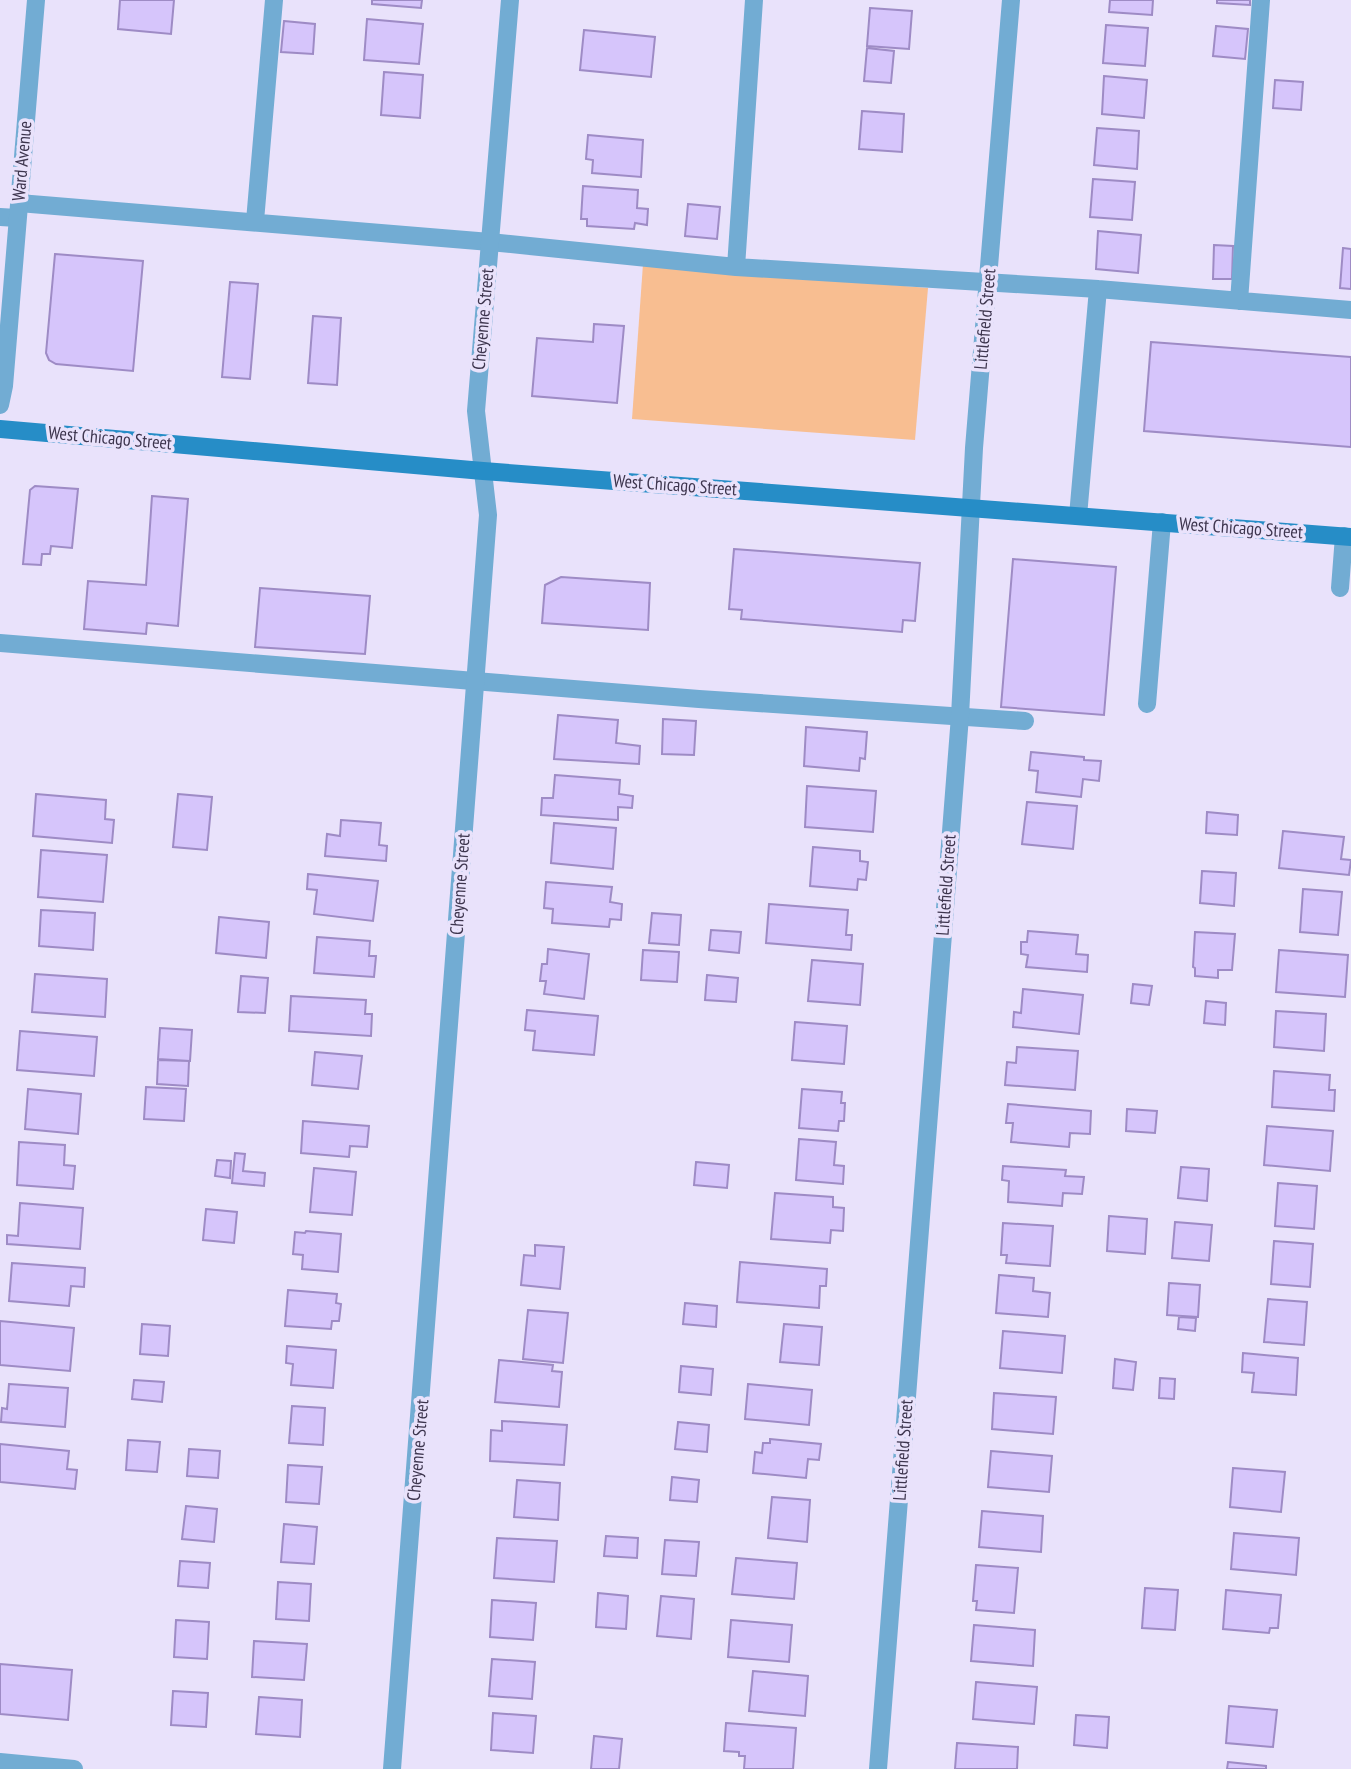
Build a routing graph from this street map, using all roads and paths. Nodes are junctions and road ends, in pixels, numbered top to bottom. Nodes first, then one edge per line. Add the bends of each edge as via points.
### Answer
1 (36, 0) edge
2 (274, 0) edge
3 (510, 0) edge
4 (754, 0) edge
5 (1011, 0) edge
6 (1261, 0) edge
7 (12, 213) edge
8 (255, 221) junction
9 (490, 242) junction
10 (736, 267) junction
11 (988, 283) junction
12 (1098, 289) junction
13 (1239, 301) junction
14 (1351, 310) edge
15 (0, 405) edge
16 (0, 429) edge
17 (483, 471) junction
18 (972, 507) junction
19 (1078, 516) junction
20 (1162, 522) junction
21 (1348, 536) edge
22 (1340, 588) dead end
23 (0, 643) edge
24 (475, 680) junction
25 (1147, 704) dead end
26 (960, 716) junction
27 (1025, 721) dead end
28 (0, 1762) edge
29 (74, 1769) edge
30 (392, 1769) edge
31 (878, 1769) edge

1 - 7 street, Ward Avenue
2 - 8 street
3 - 9 street, Cheyenne Street
4 - 10 street
5 - 11 street, Littlefield Street
6 - 13 street
7 - 8 street
7 - 15 street, Ward Avenue
8 - 9 street
9 - 10 street
9 - 17 street, Cheyenne Street via 476,411
10 - 11 street
11 - 12 street
11 - 18 street, Littlefield Street
12 - 13 street
12 - 19 street
13 - 14 street
16 - 17 street, West Chicago Street
17 - 18 street, West Chicago Street
17 - 24 street, Cheyenne Street via 488,515
18 - 19 street, West Chicago Street
18 - 26 street, Littlefield Street
19 - 20 street, West Chicago Street
20 - 21 street, West Chicago Street
20 - 25 street
21 - 22 street
23 - 24 street
24 - 26 street
24 - 30 street, Cheyenne Street
26 - 27 street
26 - 31 street, Littlefield Street
28 - 29 street

